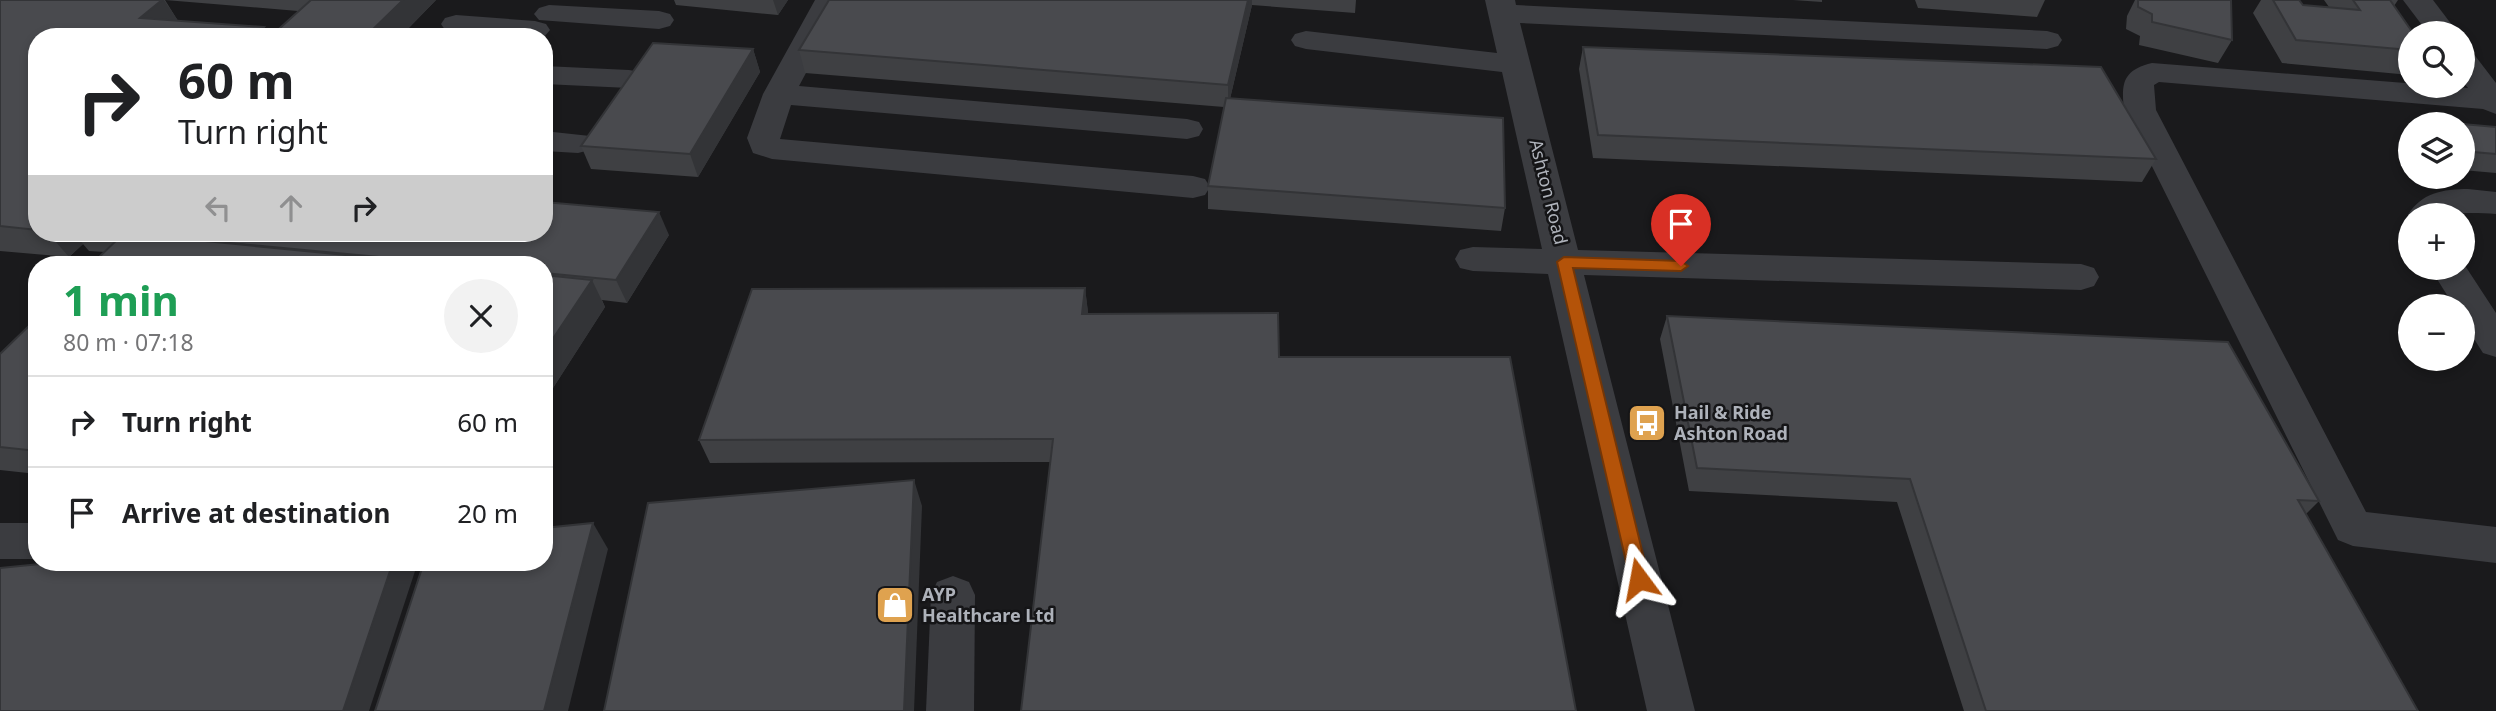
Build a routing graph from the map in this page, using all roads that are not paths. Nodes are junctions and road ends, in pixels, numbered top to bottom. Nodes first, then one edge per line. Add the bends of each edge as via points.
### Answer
1 (830, 0) edge
2 (2418, 0) edge
3 (1502, 7) edge
4 (543, 20) edge
5 (659, 20) dead end
6 (2434, 21) edge
7 (456, 24) dead end
8 (1306, 40) dead end
9 (2047, 40) dead end
10 (1517, 64) junction
11 (553, 75) edge
12 (2475, 77) edge
13 (629, 79) edge
14 (779, 94) junction
15 (2494, 102) edge
16 (1073, 119) junction
17 (1187, 129) dead end
18 (553, 142) edge
19 (578, 143) dead end
20 (1056, 175) junction
21 (1193, 187) dead end
22 (2442, 203) edge
23 (2496, 203) edge
24 (1473, 259) dead end
25 (1564, 262) junction
26 (2081, 276) dead end
27 (2456, 280) edge
28 (2496, 343) edge
29 (0, 541) edge
30 (28, 541) edge
31 (2496, 545) edge
32 (953, 595) dead end
33 (950, 711) edge
34 (1671, 711) edge

1 - 14 street
2 - 6 street
3 - 9 street
3 - 10 street, Ashton Road
4 - 5 street
4 - 7 street
8 - 10 street
10 - 25 street, Ashton Road
11 - 13 street
12 - 15 street
14 - 16 street
14 - 20 street via 763,138 765,146 772,149
15 - 31 street via 2152,72 2139,82 2138,93 2140,110 2353,528
16 - 17 street
16 - 20 street
18 - 19 street
20 - 21 street
22 - 23 street
24 - 25 street
25 - 26 street
25 - 34 street, Ashton Road
27 - 28 street
29 - 30 street
32 - 33 street

